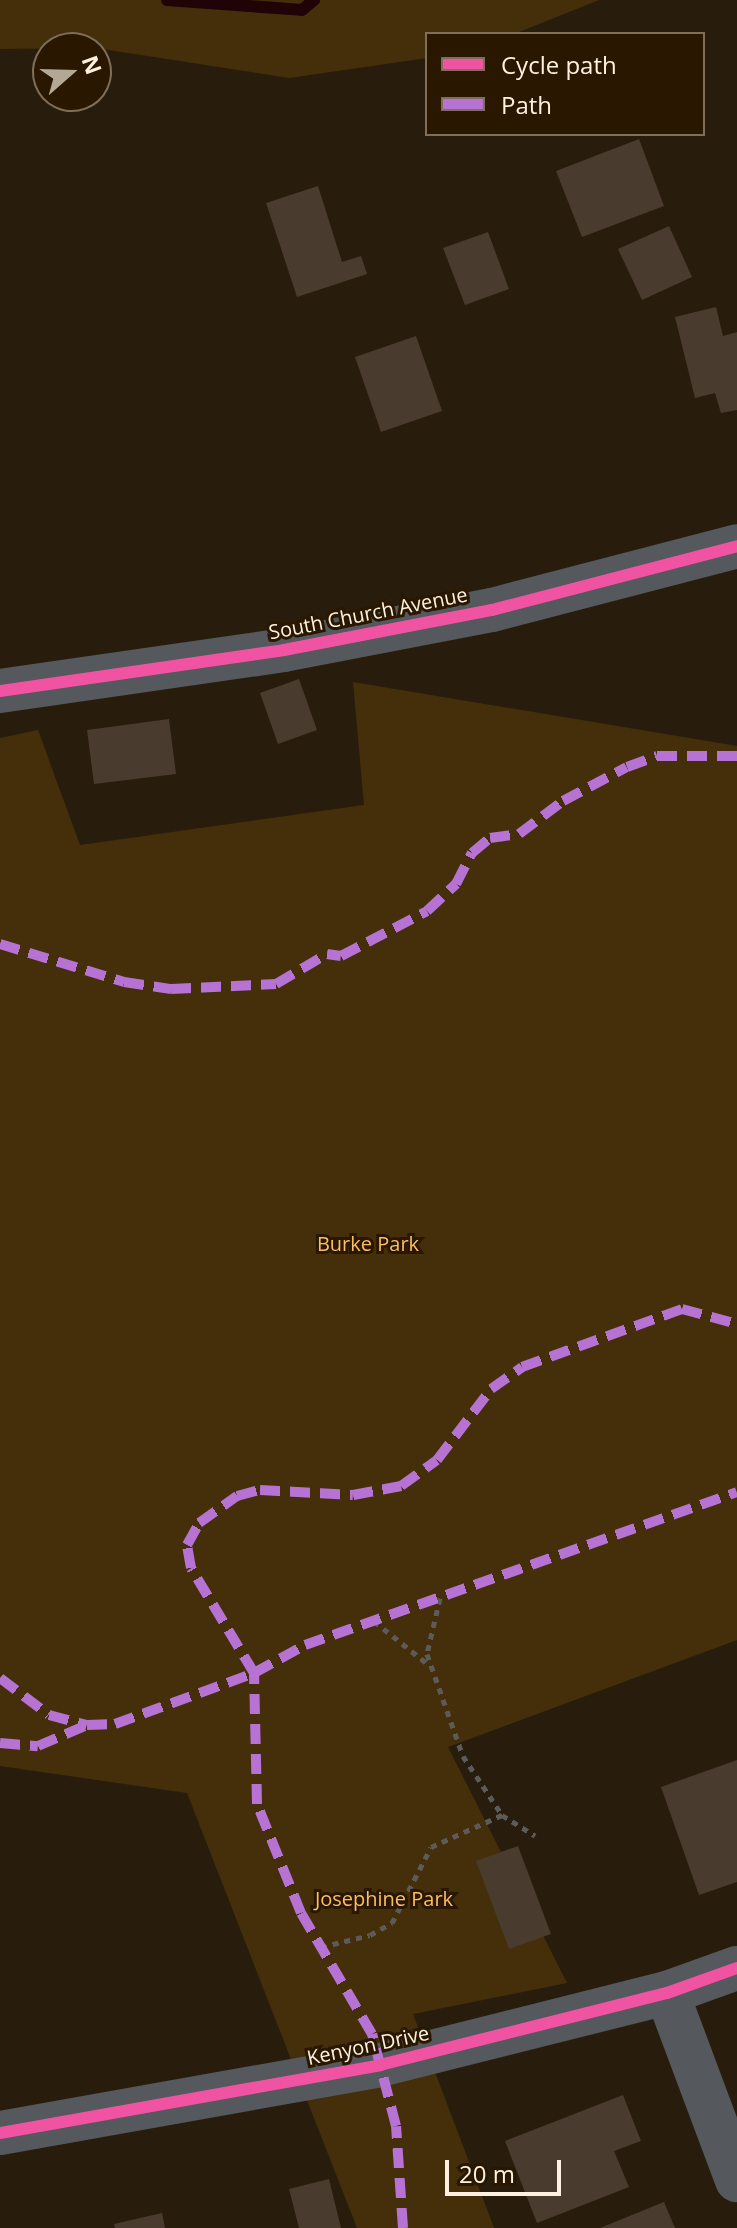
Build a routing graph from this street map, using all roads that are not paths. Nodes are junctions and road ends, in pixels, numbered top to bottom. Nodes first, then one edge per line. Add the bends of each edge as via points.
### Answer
1 (737, 546) edge
2 (0, 691) edge
3 (737, 1968) edge
4 (667, 1993) junction
5 (0, 2133) edge
6 (737, 2180) edge

1 - 2 street, South Church Avenue via 492,610 284,650
3 - 4 street, Kenyon Drive
4 - 5 street, Kenyon Drive via 380,2065
4 - 6 street

